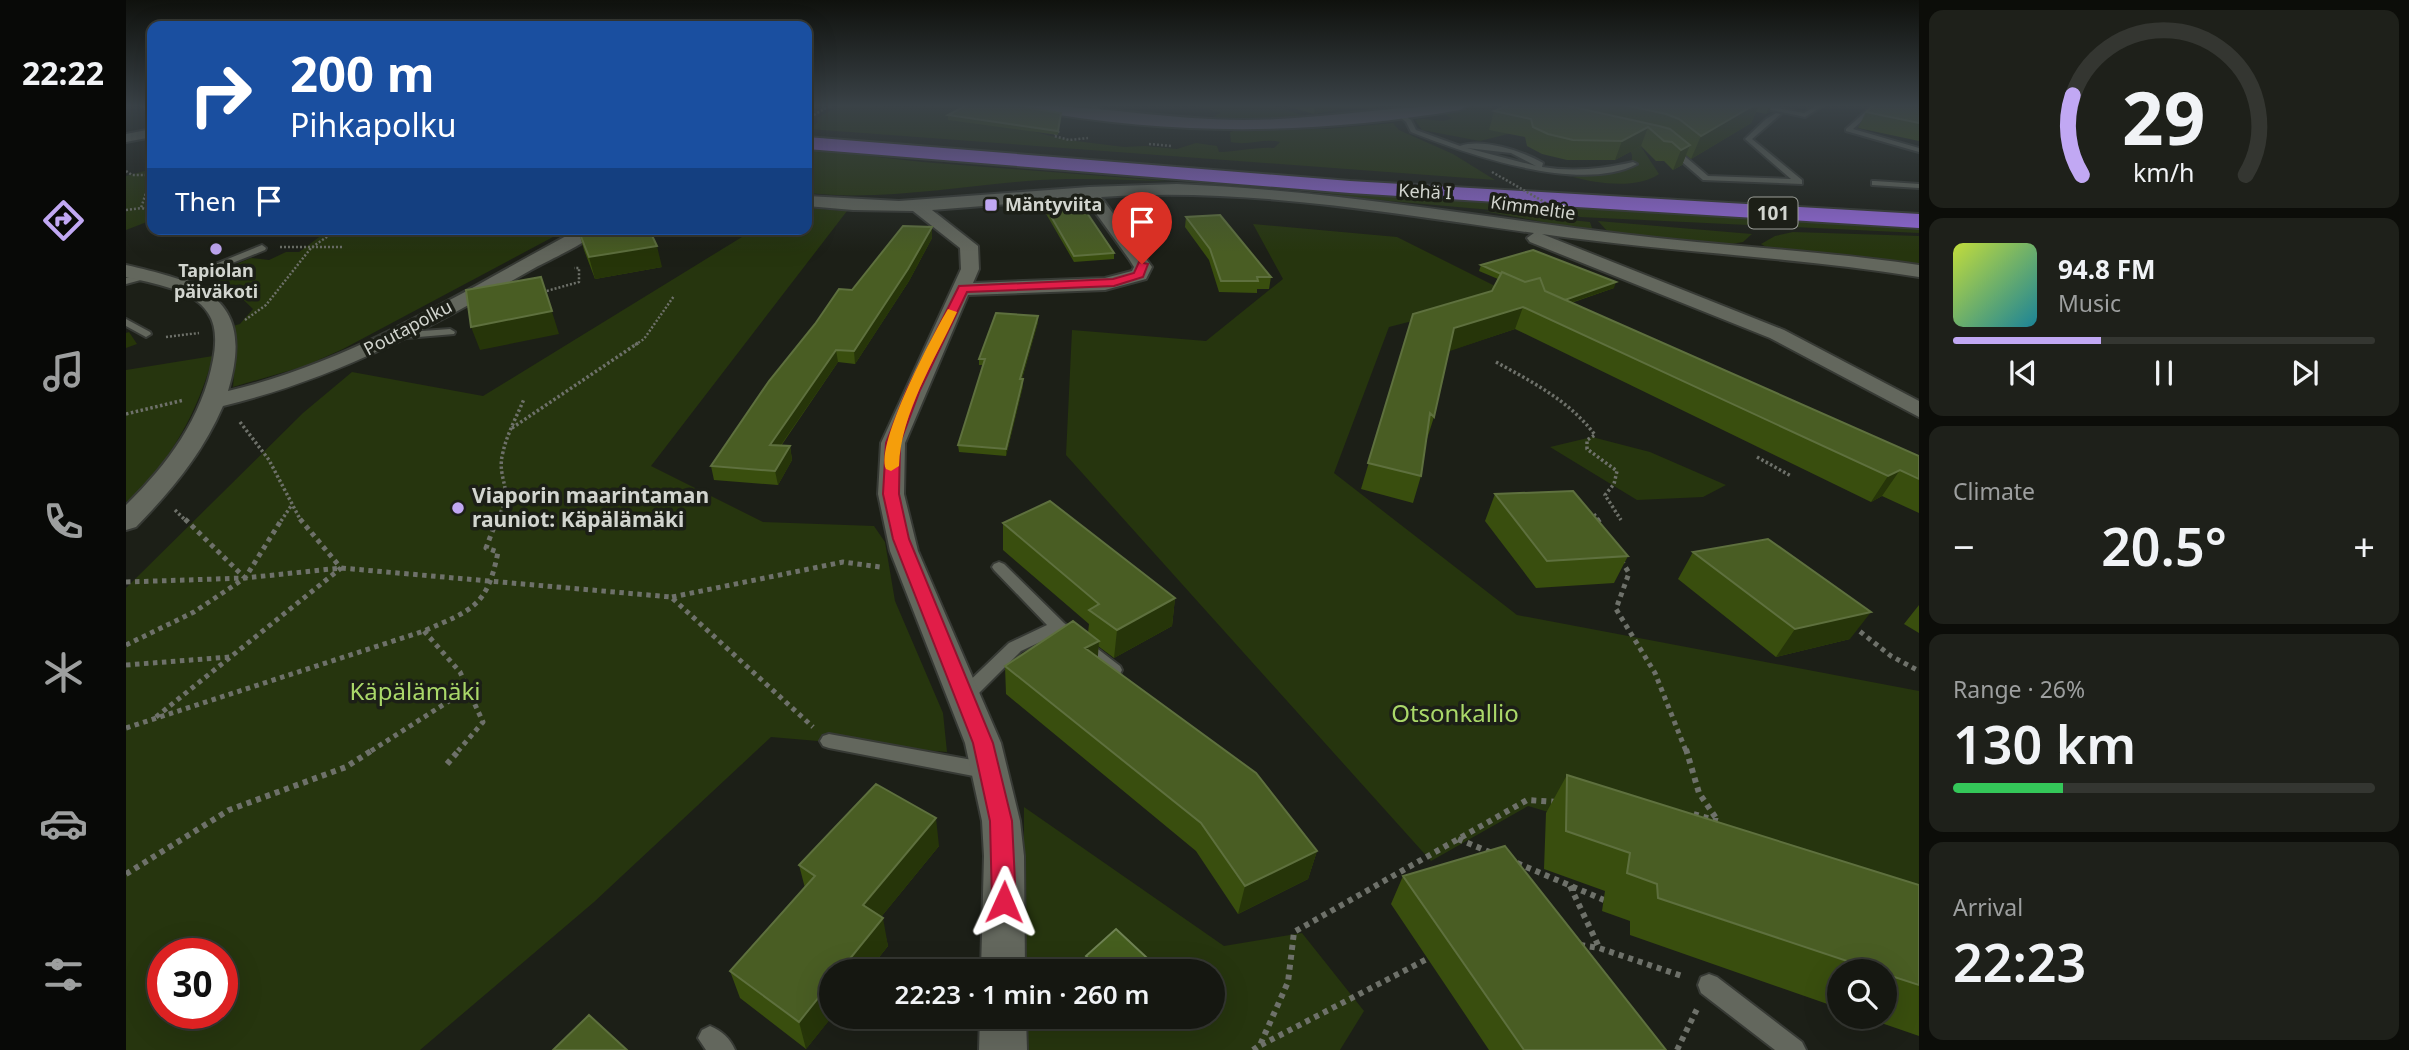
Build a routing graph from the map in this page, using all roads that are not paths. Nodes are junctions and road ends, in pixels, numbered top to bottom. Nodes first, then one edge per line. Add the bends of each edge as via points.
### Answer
1 (1051, 154) edge
2 (1476, 154) edge
3 (1518, 154) edge
4 (1677, 154) edge
5 (1765, 154) edge
6 (1633, 164) edge
7 (1544, 168) junction
8 (1875, 183) dead end
9 (1919, 186) edge
10 (1088, 192) junction
11 (812, 201) edge
12 (954, 204) junction
13 (917, 206) junction
14 (1916, 218) edge
15 (1504, 224) junction
16 (581, 235) edge
17 (969, 246) junction
18 (262, 248) road end
19 (1919, 271) edge
20 (132, 276) edge
21 (174, 284) junction
22 (963, 289) junction
23 (438, 313) junction
24 (126, 322) edge
25 (146, 334) road end
26 (395, 336) junction
27 (215, 397) junction
28 (1919, 410) edge
29 (126, 521) edge
30 (999, 567) dead end
31 (1058, 627) junction
32 (1123, 677) edge
33 (965, 696) junction
34 (829, 741) road end
35 (989, 771) junction
36 (1003, 959) edge
37 (1709, 985) road end
38 (1003, 1029) edge
39 (1003, 1050) edge
40 (1794, 1050) edge

1 - 14 highway, Kehä I / 101 via 1337,187
2 - 7 lane
3 - 7 lane
4 - 5 lane via 1706,178 1798,182
6 - 7 lane via 1594,172
8 - 9 lane
10 - 12 street, Kimmeltie
10 - 15 street, Kimmeltie via 1178,189 1302,197
10 - 22 street via 1139,258 1143,267 1139,275 1092,285
11 - 13 street, Kimmeltie
12 - 13 street, Kimmeltie
12 - 17 street
13 - 17 street
15 - 19 street, Kimmeltie
15 - 28 street via 1777,334
16 - 23 street, Poutapolku
17 - 22 street via 970,269
18 - 21 lane
20 - 21 street
21 - 27 street via 212,305 220,316 225,352
22 - 33 street via 893,443 891,494 913,572
23 - 26 street, Poutapolku
23 - 26 lane via 450,316 454,335
24 - 25 lane
26 - 27 street, Poutapolku via 293,382 254,394
27 - 29 street via 172,472
30 - 31 lane
31 - 32 lane
31 - 33 lane via 1015,648
33 - 35 street
34 - 35 lane
35 - 36 street via 1004,856
37 - 40 lane
38 - 39 street

